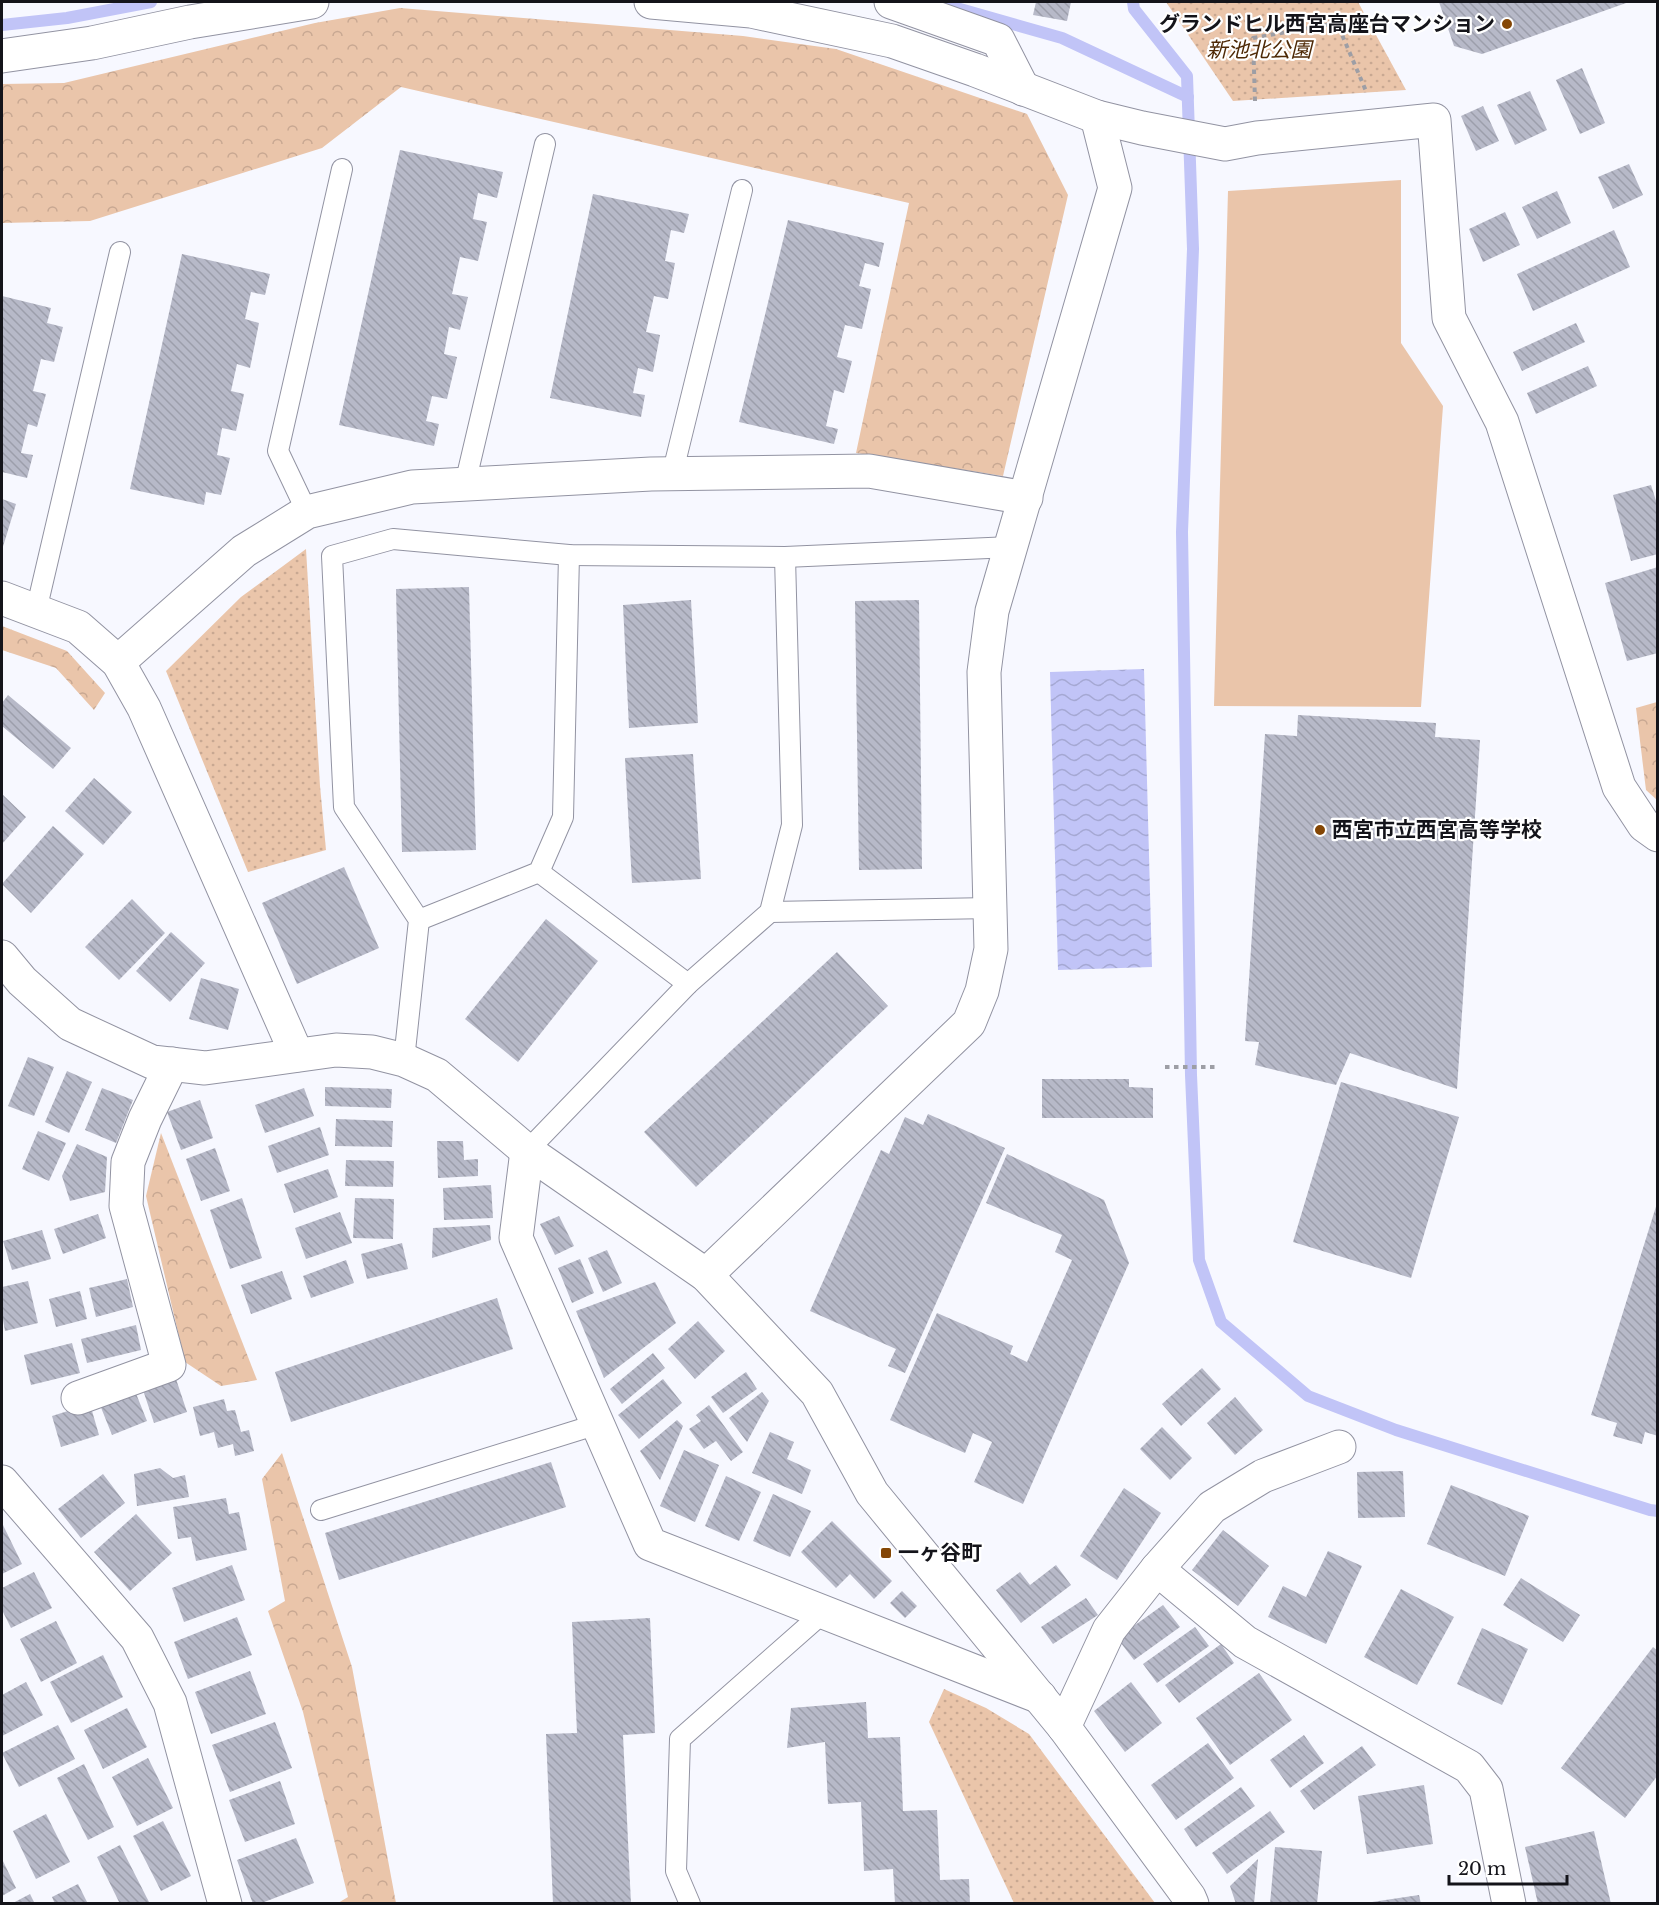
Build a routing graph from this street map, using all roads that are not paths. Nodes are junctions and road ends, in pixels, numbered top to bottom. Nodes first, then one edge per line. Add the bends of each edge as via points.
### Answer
1 (312, 2) edge
2 (651, 2) edge
3 (891, 2) edge
4 (688, 3) edge
5 (2, 56) edge
6 (1023, 89) junction
7 (1097, 117) junction
8 (545, 144) dead end
9 (342, 169) dead end
10 (742, 190) dead end
11 (120, 252) dead end
12 (672, 474) junction
13 (465, 484) junction
14 (1026, 498) junction
15 (307, 512) junction
16 (1011, 547) junction
17 (569, 555) junction
18 (785, 557) junction
19 (2, 598) edge
20 (36, 611) junction
21 (118, 662) junction
22 (1658, 836) edge
23 (539, 872) junction
24 (991, 908) junction
25 (770, 912) junction
26 (419, 920) junction
27 (2, 957) edge
28 (688, 984) junction
29 (297, 1055) junction
30 (404, 1060) junction
31 (172, 1064) junction
32 (527, 1151) junction
33 (706, 1275) junction
34 (78, 1398) dead end
35 (598, 1424) junction
36 (1339, 1447) dead end
37 (2, 1482) edge
38 (321, 1510) dead end
39 (1157, 1569) junction
40 (824, 1612) junction
41 (1040, 1697) junction
42 (1064, 1727) junction
43 (225, 1904) edge
44 (690, 1904) edge
45 (1192, 1904) edge
46 (1509, 1904) edge

1 - 5 street
2 - 4 street
3 - 6 street via 998,40
4 - 6 street via 751,11 892,41
6 - 7 street
7 - 14 street via 1115,188
7 - 22 street via 1225,144 1434,120 1449,318 1502,422 1619,787 1644,825
8 - 13 lane
9 - 15 lane via 278,451
10 - 12 lane
11 - 20 lane
12 - 13 street
12 - 14 street via 868,471
13 - 15 street via 412,487
14 - 16 street
15 - 21 street via 244,551
16 - 18 lane
16 - 24 street via 992,611 984,672
17 - 18 lane
17 - 23 lane via 563,817
17 - 26 lane via 393,539 332,556 344,807
18 - 25 lane via 792,825
19 - 20 street
20 - 21 street via 78,627
21 - 29 street via 144,708
23 - 26 lane
23 - 28 lane
24 - 25 lane
24 - 33 street via 991,949 982,991 969,1023
25 - 28 lane
26 - 30 lane
27 - 31 street via 22,981 70,1023 152,1062
28 - 32 lane
29 - 30 street via 336,1050 372,1052
29 - 31 street via 205,1068
30 - 32 street via 437,1075
31 - 34 street via 128,1162 126,1206 169,1365
32 - 33 street
32 - 35 street via 516,1238
33 - 41 street via 817,1393 872,1492
35 - 38 lane
35 - 40 street via 650,1544
36 - 39 street via 1263,1476 1212,1507
37 - 43 street via 137,1638 170,1702
39 - 42 street via 1109,1630
39 - 46 street via 1245,1642 1469,1767 1486,1789
40 - 41 street
40 - 44 lane via 680,1739 676,1871
41 - 42 street
42 - 45 street

